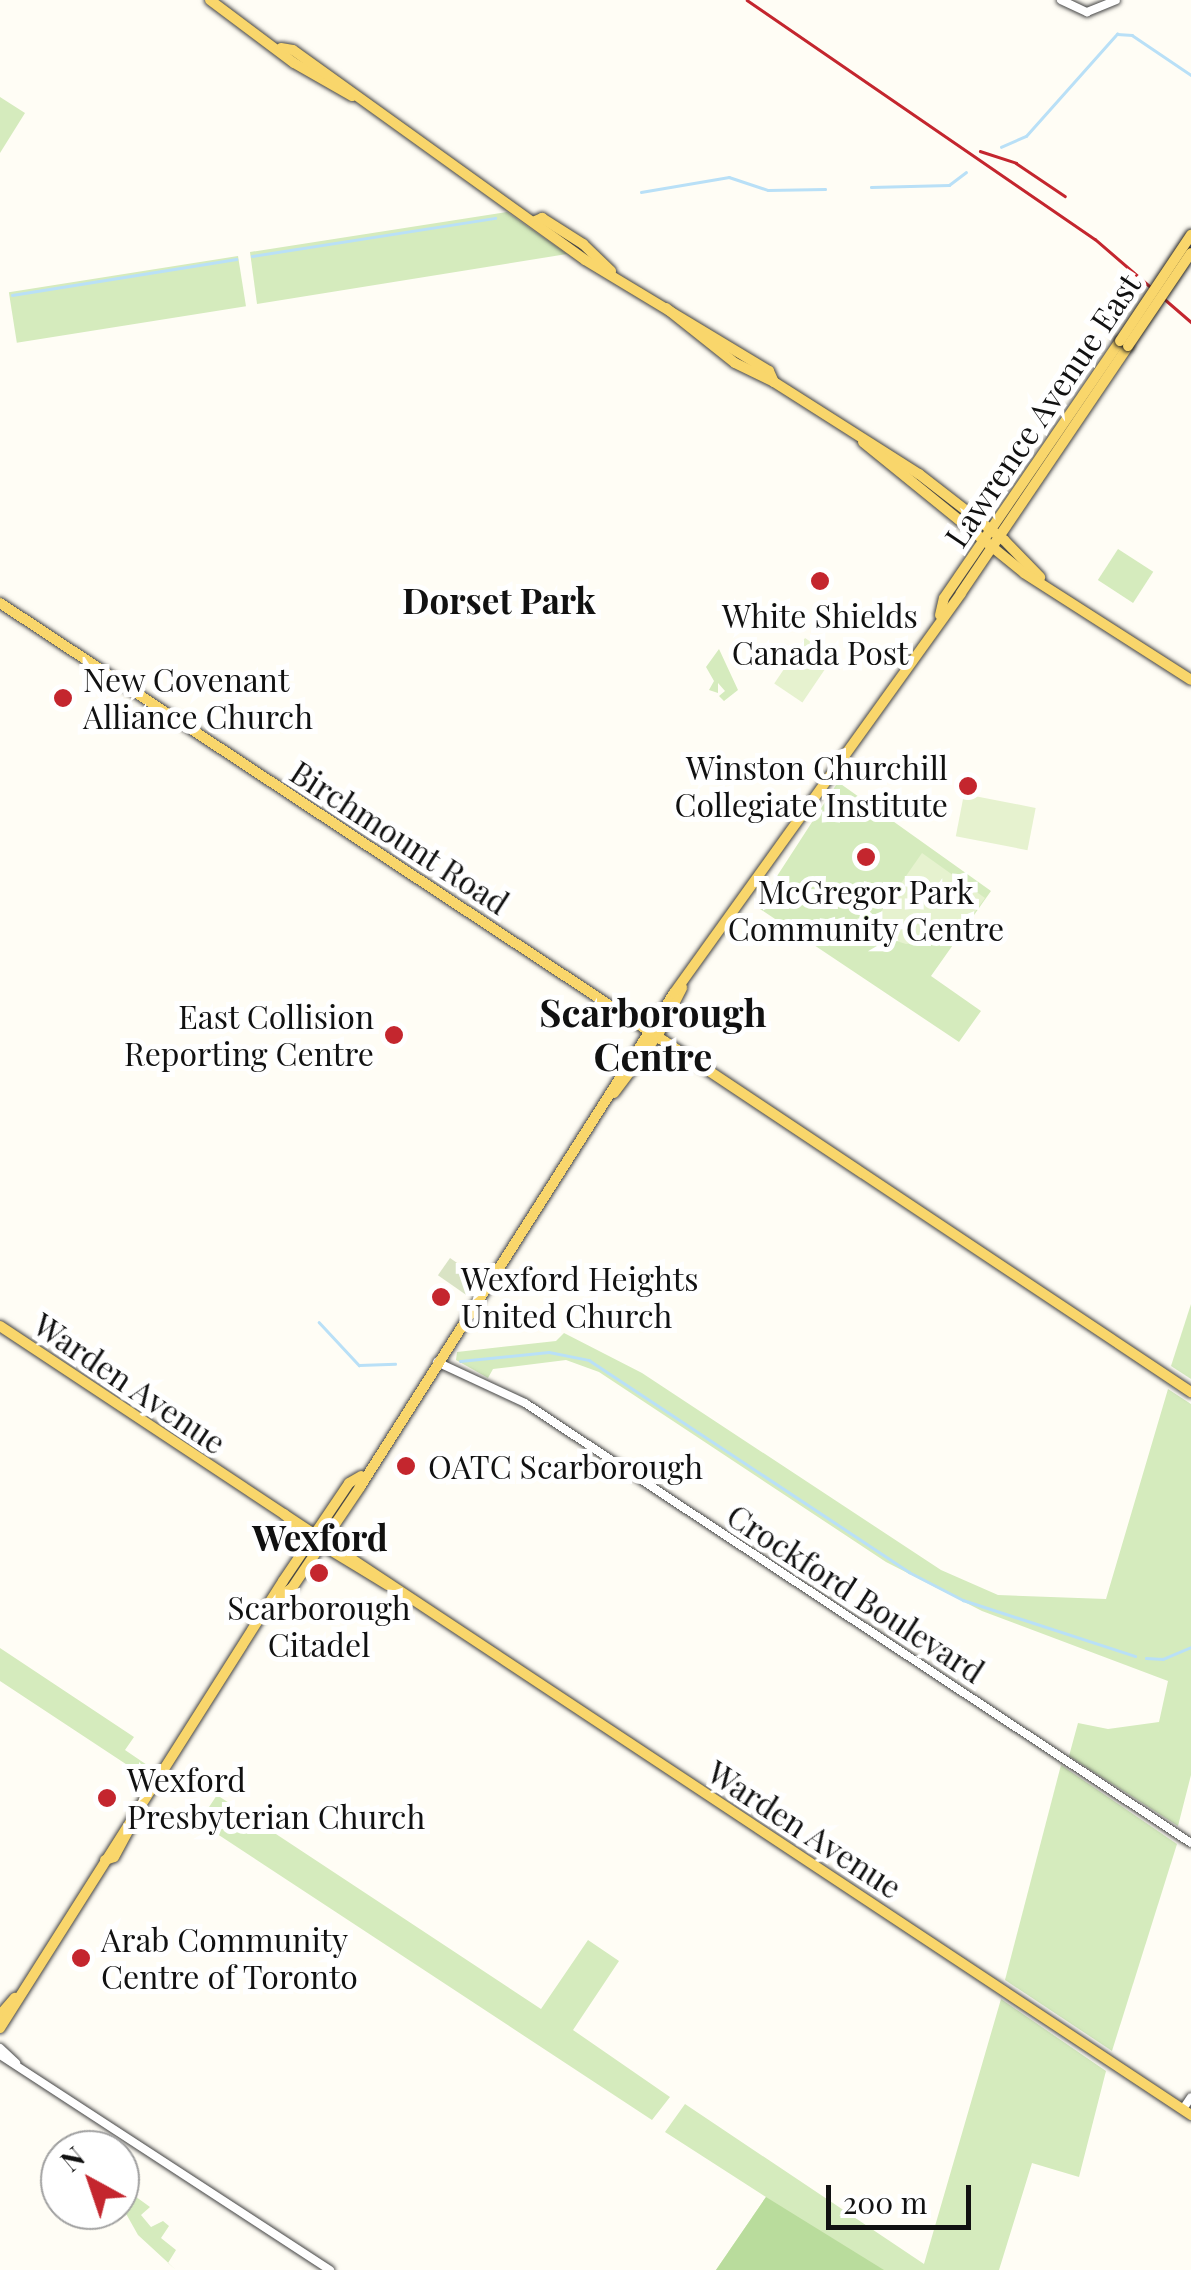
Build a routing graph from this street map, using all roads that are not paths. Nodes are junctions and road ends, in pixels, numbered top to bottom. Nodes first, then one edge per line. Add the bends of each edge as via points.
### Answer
1 (210, 0) edge
2 (1061, 0) edge
3 (1116, 0) edge
4 (1191, 234) edge
5 (1191, 253) edge
6 (1124, 343) junction
7 (992, 538) junction
8 (985, 557) junction
9 (1008, 560) junction
10 (1040, 577) junction
11 (0, 602) edge
12 (940, 616) junction
13 (1191, 680) edge
14 (653, 1034) junction
15 (0, 1326) edge
16 (437, 1362) junction
17 (1191, 1392) edge
18 (319, 1538) junction
19 (1191, 1843) edge
20 (16, 1997) junction
21 (0, 2015) edge
22 (0, 2028) edge
23 (0, 2051) edge
24 (1191, 2097) edge
25 (1187, 2112) edge
26 (330, 2270) edge

1 - 7 main road via 602,271 738,358 770,371 774,382
2 - 3 street via 1088,12
4 - 6 main road, Lawrence Avenue East, bridge
5 - 6 main road, Lawrence Avenue East, bridge
6 - 7 main road, Lawrence Avenue East
7 - 8 main road, Lawrence Avenue East
7 - 9 main road
7 - 10 main road
7 - 12 main road, Lawrence Avenue East via 944,598
8 - 9 main road
8 - 12 main road, Lawrence Avenue East
9 - 10 main road
10 - 13 main road
11 - 14 main road, Birchmount Road
12 - 14 main road, Lawrence Avenue East
14 - 16 main road, Lawrence Avenue East
14 - 17 main road, Birchmount Road
15 - 18 main road, Warden Avenue
16 - 18 main road, Lawrence Avenue East
16 - 19 street, Crockford Boulevard via 525,1403
18 - 20 main road, Lawrence Avenue East
18 - 25 main road, Warden Avenue
20 - 21 main road, Lawrence Avenue East
20 - 22 main road, Lawrence Avenue East
23 - 26 street
24 - 25 street

